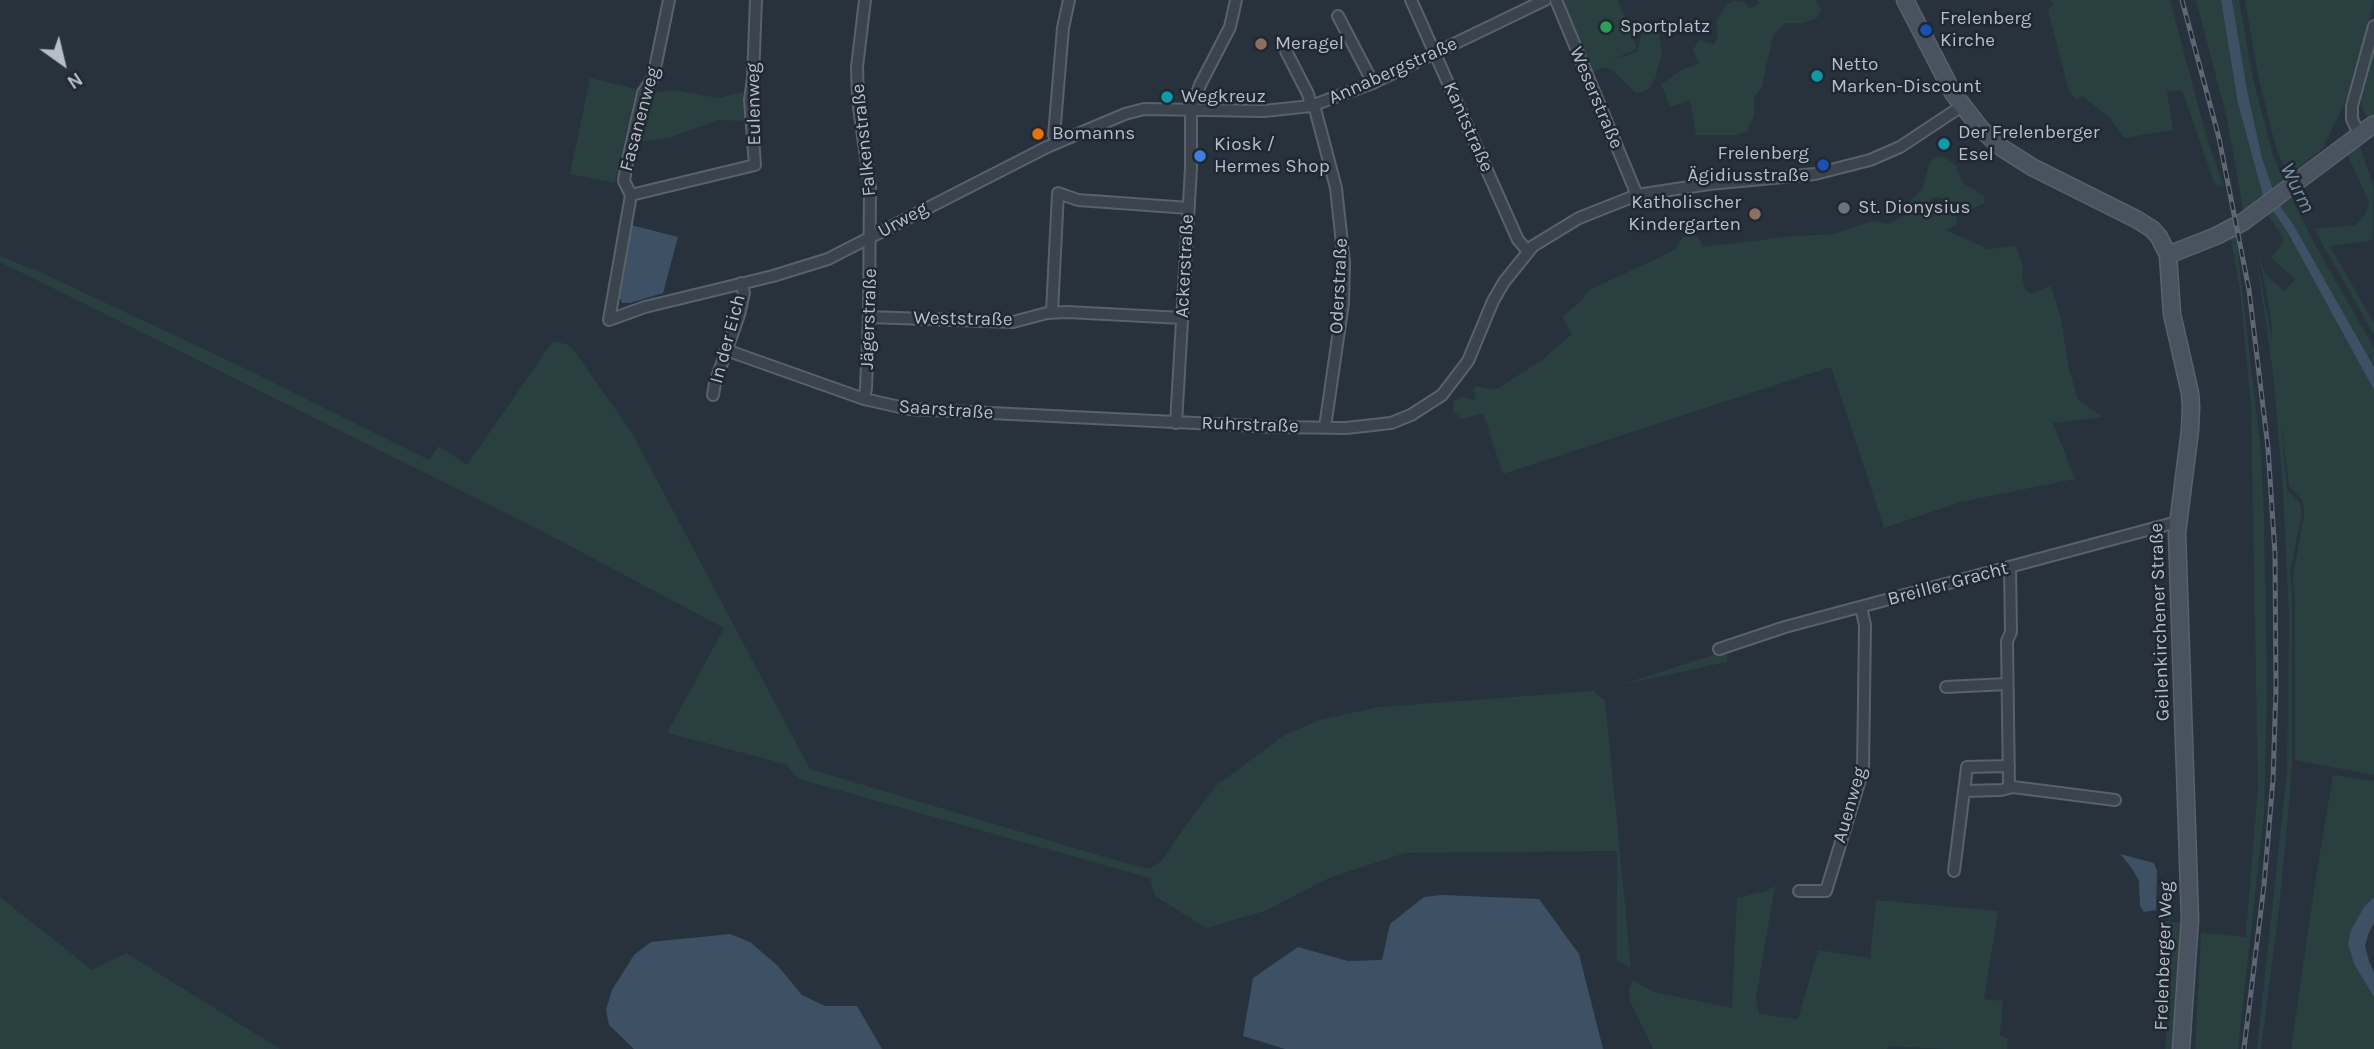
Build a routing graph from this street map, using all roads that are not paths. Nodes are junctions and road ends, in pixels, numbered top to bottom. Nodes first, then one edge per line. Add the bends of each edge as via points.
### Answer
1 (669, 0) edge
2 (756, 0) edge
3 (864, 0) edge
4 (1069, 0) edge
5 (1236, 0) edge
6 (1410, 0) edge
7 (1545, 0) edge
8 (1556, 0) edge
9 (1905, 0) edge
10 (1338, 16) dead end
11 (2374, 26) edge
12 (1286, 51) dead end
13 (1435, 54) junction
14 (1373, 83) junction
15 (1312, 105) junction
16 (1962, 106) junction
17 (1191, 110) junction
18 (2374, 124) edge
19 (2359, 134) junction
20 (1057, 142) junction
21 (631, 195) junction
22 (1637, 195) junction
23 (1189, 208) junction
24 (870, 238) junction
25 (1528, 251) junction
26 (2168, 255) junction
27 (741, 283) junction
28 (1052, 312) junction
29 (869, 317) junction
30 (1182, 318) junction
31 (609, 320) joint
32 (726, 350) junction
33 (713, 395) dead end
34 (864, 399) junction
35 (1176, 423) junction
36 (1325, 427) junction
37 (2177, 522) junction
38 (2010, 567) junction
39 (1861, 607) junction
40 (1719, 649) dead end
41 (2007, 684) junction
42 (1946, 687) dead end
43 (2009, 766) junction
44 (2009, 787) junction
45 (1964, 791) junction
46 (2115, 800) dead end
47 (2187, 865) joint
48 (1954, 872) dead end
49 (1799, 891) dead end
50 (2181, 1049) edge

1 - 21 street, Fasanenweg via 653,78 643,93 626,169 624,181
2 - 21 street, Eulenweg via 750,100 755,165
3 - 24 street, Falkenstraße via 858,96 869,173
4 - 20 street via 1063,28
5 - 17 street via 1230,27
6 - 13 street, Kantstraße
7 - 13 street, Annabergstraße
8 - 22 street, Weserstraße
9 - 16 main road
10 - 14 street
11 - 19 street via 2352,106
12 - 15 street, Oderstraße
13 - 14 street, Annabergstraße
13 - 25 street, Kantstraße via 1518,240
14 - 15 street, Annabergstraße
15 - 17 street, Annabergstraße via 1264,111
15 - 36 street, Oderstraße via 1336,188 1344,266
16 - 22 street, Ruhrstraße via 1900,146 1857,163 1815,174
16 - 26 main road via 2002,148 2152,229
17 - 20 street, Urweg via 1144,109
17 - 23 street, Ackerstraße
18 - 19 main road
19 - 26 main road via 2243,221
20 - 24 street, Urweg
21 - 31 street, Fasanenweg
22 - 25 street, Ruhrstraße via 1578,218
23 - 28 street via 1077,200 1058,193
23 - 30 street, Ackerstraße
24 - 27 street, Urweg via 828,259
24 - 29 street, Jägerstraße
25 - 36 street, Ruhrstraße via 1500,289 1468,360 1442,395 1391,423
26 - 37 main road, Geilenkirchener Straße via 2172,314 2191,406
27 - 31 street, Urweg
27 - 32 street, In der Eich via 744,293
28 - 29 street, Weststraße via 1013,322
28 - 30 street, Weststraße
29 - 34 street, Jägerstraße
30 - 35 street, Ackerstraße
32 - 33 street, In der Eich
32 - 34 street, Saarstraße
34 - 35 street, Saarstraße via 909,409
35 - 36 street, Ruhrstraße
37 - 38 street, Breiller Gracht
37 - 47 main road, Geilenkirchener Straße
38 - 39 street, Breiller Gracht
38 - 41 street
39 - 40 street, Breiller Gracht
39 - 49 street, Auenweg via 1866,625 1863,770 1826,891
41 - 42 street
41 - 43 street
43 - 44 street
43 - 45 street via 1967,766
44 - 45 street
44 - 46 street
45 - 48 street
47 - 50 main road, Frelenberger Weg via 2190,919

